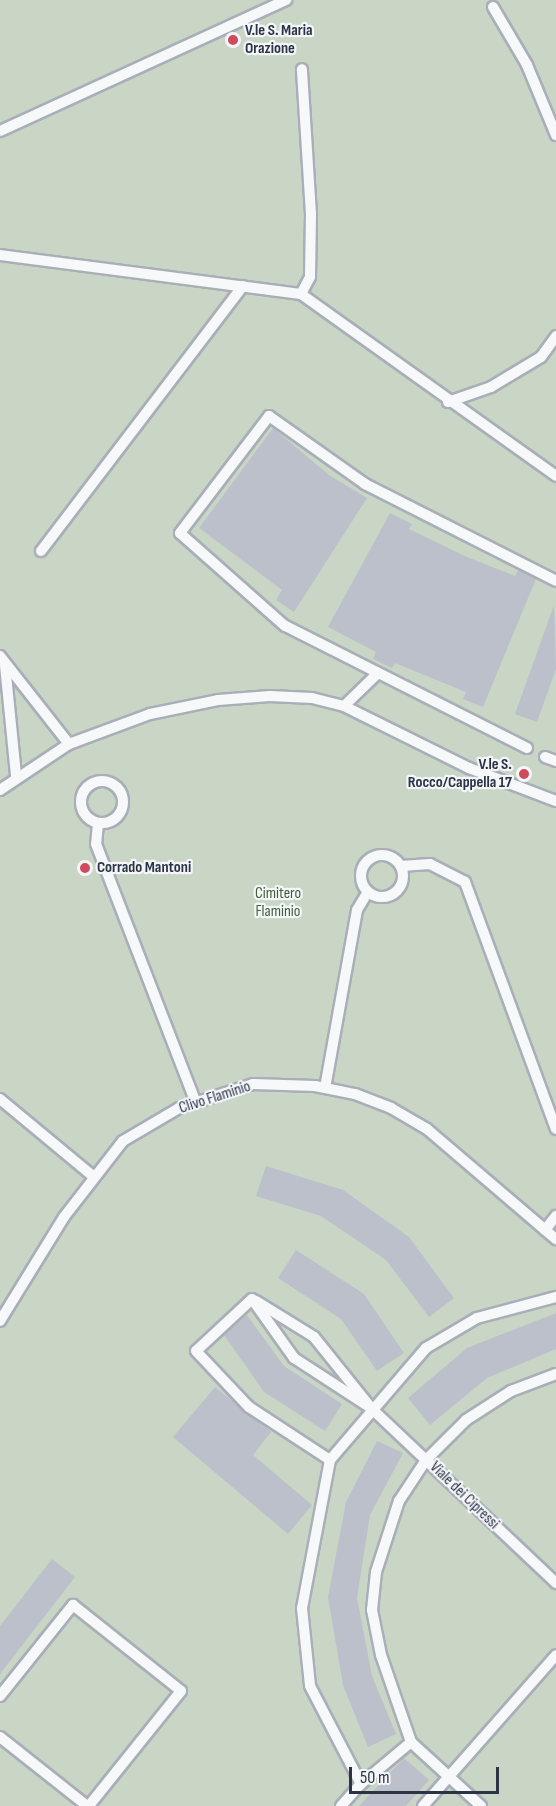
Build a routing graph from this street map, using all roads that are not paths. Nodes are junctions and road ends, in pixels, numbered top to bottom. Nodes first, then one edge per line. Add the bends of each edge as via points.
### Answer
1 (280, 1) edge
2 (491, 2) edge
3 (302, 69) dead end
4 (0, 131) edge
5 (556, 135) edge
6 (0, 255) edge
7 (243, 286) junction
8 (302, 294) junction
9 (556, 336) edge
10 (448, 402) junction
11 (556, 476) edge
12 (41, 551) dead end
13 (556, 580) edge
14 (2, 661) edge
15 (376, 675) junction
16 (344, 706) junction
17 (69, 744) junction
18 (527, 748) dead end
19 (545, 757) dead end
20 (556, 761) edge
21 (16, 776) junction
22 (0, 790) edge
23 (556, 801) edge
24 (98, 823) junction
25 (401, 866) junction
26 (368, 892) junction
27 (325, 1088) junction
28 (0, 1099) edge
29 (195, 1101) junction
30 (556, 1129) edge
31 (94, 1177) junction
32 (556, 1216) edge
33 (545, 1230) junction
34 (556, 1239) edge
35 (556, 1297) edge
36 (252, 1299) junction
37 (1, 1317) edge
38 (556, 1374) edge
39 (371, 1408) junction
40 (330, 1460) junction
41 (426, 1460) junction
42 (556, 1583) edge
43 (556, 1655) edge
44 (0, 1696) edge
45 (0, 1737) edge
46 (411, 1742) junction
47 (448, 1778) junction
48 (361, 1784) junction
49 (88, 1806) edge
50 (341, 1806) edge
51 (423, 1806) edge
52 (481, 1806) edge

1 - 4 lane
2 - 5 lane via 527,65
3 - 8 lane via 311,214 310,278
6 - 7 lane
7 - 8 lane
7 - 12 lane
8 - 10 lane via 361,333
9 - 10 lane via 541,357 492,387
10 - 11 lane
13 - 15 lane via 365,484 269,416 180,533 285,626
14 - 17 lane
14 - 21 lane
15 - 16 lane
15 - 18 lane
16 - 17 lane via 312,698 218,700 150,714
16 - 23 lane via 469,768
17 - 21 lane
19 - 20 lane
21 - 22 lane
24 - 24 lane via 112,821 123,805 117,786 104,780 86,789 81,802 86,816
24 - 29 lane via 96,844
25 - 26 lane via 403,880 396,893 382,897
25 - 26 lane via 385,855 372,857 361,874
25 - 30 lane via 430,864 465,882
26 - 27 lane via 357,910
27 - 29 lane, Clivo Flaminio via 253,1084
27 - 33 lane, Clivo Flaminio via 391,1108 427,1129
28 - 31 lane
29 - 31 lane, Clivo Flaminio via 123,1141
31 - 37 lane, Clivo Flaminio
32 - 33 lane
33 - 34 lane, Clivo Flaminio
35 - 39 lane via 477,1318 450,1331 426,1348
36 - 39 lane via 314,1337
36 - 39 lane via 294,1358
36 - 40 lane via 196,1351 249,1407
38 - 41 lane via 511,1391 466,1420
39 - 40 lane
39 - 41 lane, Viale dei Cipressi
40 - 48 lane via 302,1608 310,1686
41 - 42 lane, Viale dei Cipressi
41 - 46 lane via 399,1501 376,1572 372,1610 381,1655
43 - 47 lane
44 - 49 lane via 74,1605 181,1691
45 - 49 lane
46 - 47 lane
46 - 48 lane
47 - 51 lane
47 - 52 lane
48 - 50 lane

